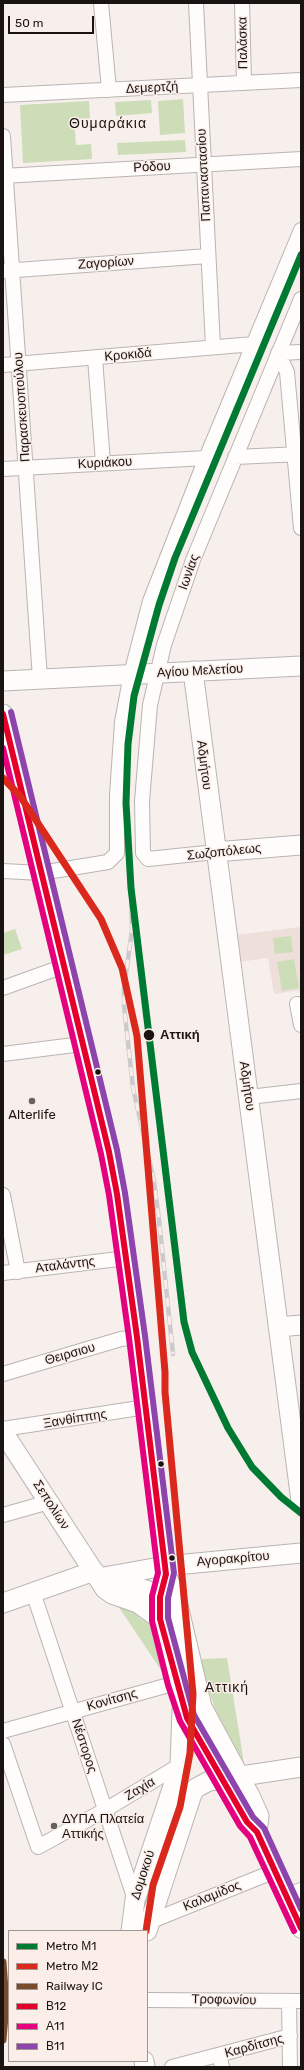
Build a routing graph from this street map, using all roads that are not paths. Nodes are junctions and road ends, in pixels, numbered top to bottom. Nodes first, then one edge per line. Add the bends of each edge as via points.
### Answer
1 (101, 3) edge
2 (196, 3) edge
3 (242, 3) edge
4 (301, 80) edge
5 (244, 83) junction
6 (200, 85) junction
7 (109, 90) junction
8 (3, 95) edge
9 (3, 136) edge
10 (301, 159) edge
11 (204, 164) junction
12 (4, 176) edge
13 (301, 230) edge
14 (208, 256) junction
15 (8, 271) edge
16 (301, 299) edge
17 (254, 344) junction
18 (213, 347) junction
19 (301, 352) edge
20 (278, 353) junction
21 (95, 358) junction
22 (19, 364) junction
23 (3, 365) edge
24 (298, 454) edge
25 (235, 457) junction
26 (206, 458) junction
27 (103, 463) junction
28 (26, 467) junction
29 (3, 469) edge
30 (301, 528) edge
31 (301, 666) edge
32 (193, 671) junction
33 (156, 673) junction
34 (131, 674) junction
35 (40, 679) junction
36 (3, 681) edge
37 (3, 714) edge
38 (301, 845) edge
39 (215, 852) junction
40 (148, 859) joint
41 (3, 870) edge
42 (41, 873) junction
43 (64, 966) junction
44 (3, 988) edge
45 (298, 1004) dead end
46 (301, 1025) edge
47 (82, 1044) junction
48 (3, 1054) edge
49 (301, 1091) edge
50 (249, 1098) junction
51 (3, 1195) edge
52 (127, 1258) junction
53 (18, 1272) junction
54 (3, 1273) edge
55 (301, 1325) edge
56 (278, 1327) junction
57 (137, 1337) junction
58 (3, 1374) edge
59 (146, 1407) junction
60 (3, 1429) edge
61 (3, 1432) edge
62 (297, 1447) edge
63 (301, 1501) edge
64 (49, 1502) junction
65 (3, 1516) edge
66 (301, 1553) edge
67 (166, 1570) junction
68 (99, 1575) junction
69 (33, 1592) junction
70 (169, 1599) junction
71 (3, 1603) edge
72 (160, 1619) junction
73 (176, 1682) junction
74 (182, 1704) junction
75 (72, 1712) junction
76 (3, 1731) edge
77 (3, 1744) edge
78 (180, 1765) junction
79 (301, 1767) edge
80 (230, 1777) junction
81 (105, 1810) junction
82 (125, 1870) junction
83 (144, 1870) junction
84 (275, 1871) junction
85 (294, 1893) edge
86 (135, 1900) junction
87 (148, 1926) edge
88 (301, 1928) edge
89 (131, 1930) edge
90 (148, 2000) edge
91 (295, 2001) edge
92 (290, 2036) junction
93 (220, 2061) edge
94 (172, 2067) edge
95 (290, 2067) edge

1 - 7 street
2 - 6 street, Παπαναστασίου
3 - 5 street, Παλάσκα
4 - 5 street, Δεμερτζή
5 - 6 street, Δεμερτζή
6 - 7 street, Δεμερτζή
6 - 11 street, Παπαναστασίου
7 - 8 street, Δεμερτζή
9 - 12 street, Παρασκευοπούλου
10 - 11 street, Ρόδου
11 - 12 street, Ρόδου
11 - 14 street, Παπαναστασίου
12 - 15 street, Παρασκευοπούλου
13 - 17 street, Ιωνίας
14 - 15 street, Ζαγορίων
14 - 18 street, Παπαναστασίου
15 - 22 street, Παρασκευοπούλου
16 - 20 street, Ιωνίας
17 - 18 street, Κροκιδά
17 - 26 street, Ιωνίας
18 - 21 street, Κροκιδά
19 - 20 street
20 - 24 street via 287,372
20 - 25 street, Ιωνίας
21 - 22 street, Κροκιδά
21 - 27 street
22 - 23 street, Κροκιδά
22 - 28 street, Παρασκευοπούλου
24 - 25 street
24 - 30 street
25 - 33 street, Ιωνίας via 193,560
26 - 27 street, Κυριάκου
26 - 34 street, Ιωνίας via 150,600
27 - 28 street, Κυριάκου
28 - 29 street, Κυριάκου
28 - 35 street, Παρασκευοπούλου
31 - 32 main road, Αγίου Μελετίου
32 - 33 main road, Αγίου Μελετίου
32 - 39 main road, Αδμήτου
33 - 34 main road, Αγίου Μελετίου
33 - 40 street, Ιωνίας via 150,705 142,801 142,842
34 - 35 main road, Αγίου Μελετίου
34 - 42 street, Ιωνίας via 122,722 117,795 117,853 108,862
35 - 36 main road, Αγίου Μελετίου
37 - 42 main road
38 - 39 main road, Σωζοπόλεως
39 - 40 street, Σωζοπόλεως
39 - 50 main road, Αδμήτου
41 - 42 street
42 - 43 main road
43 - 44 street
43 - 47 main road
45 - 46 street
47 - 48 street
47 - 52 main road via 108,1152
49 - 50 street
50 - 56 main road, Αδμήτου
51 - 53 street
52 - 53 street, Αταλάντης
52 - 57 main road
53 - 54 street, Αταλάντης
55 - 56 main road
56 - 62 main road, Αδμήτου
57 - 58 street, Θειρσιου via 121,1339
57 - 59 main road
59 - 60 street, Ξανθίππης
59 - 67 main road
61 - 64 main road, Σεπολίων
62 - 63 main road, Αδμήτου
64 - 65 street
64 - 68 main road, Σεπολίων
66 - 67 main road, Αγορακρίτου
67 - 68 main road, Αγορακρίτου
67 - 70 main road
68 - 69 main road, Αγορακρίτου
68 - 70 main road
68 - 72 main road, Σεπολίων via 105,1589 138,1603
69 - 71 main road, Αγορακρίτου
69 - 75 street, Νέστορος
70 - 72 main road
70 - 80 main road via 202,1708
72 - 73 main road
73 - 74 main road
73 - 75 street, Κονίτσης
74 - 78 main road, Δομοκού
74 - 80 main road via 192,1728
75 - 76 street, Κονίτσης
75 - 81 street, Νέστορος
77 - 81 street, Ζαχία via 38,1846
78 - 81 street, Ζαχία
78 - 83 main road, Δομοκού
79 - 80 main road, Δομοκού
80 - 84 main road via 247,1822 257,1832
80 - 87 main road, Δομοκού via 208,1780 192,1794
81 - 82 street, Νέστορος
82 - 83 street
82 - 86 street, Νέστορος
83 - 86 main road, Δομοκού
84 - 85 main road
84 - 87 street, Καλαμίδος
85 - 88 main road
86 - 89 main road, Δομοκού
90 - 91 street, Τροφωνίου
91 - 92 street
92 - 93 street, Καρδίτσης
92 - 95 street
93 - 94 street, Καρδίτσης

